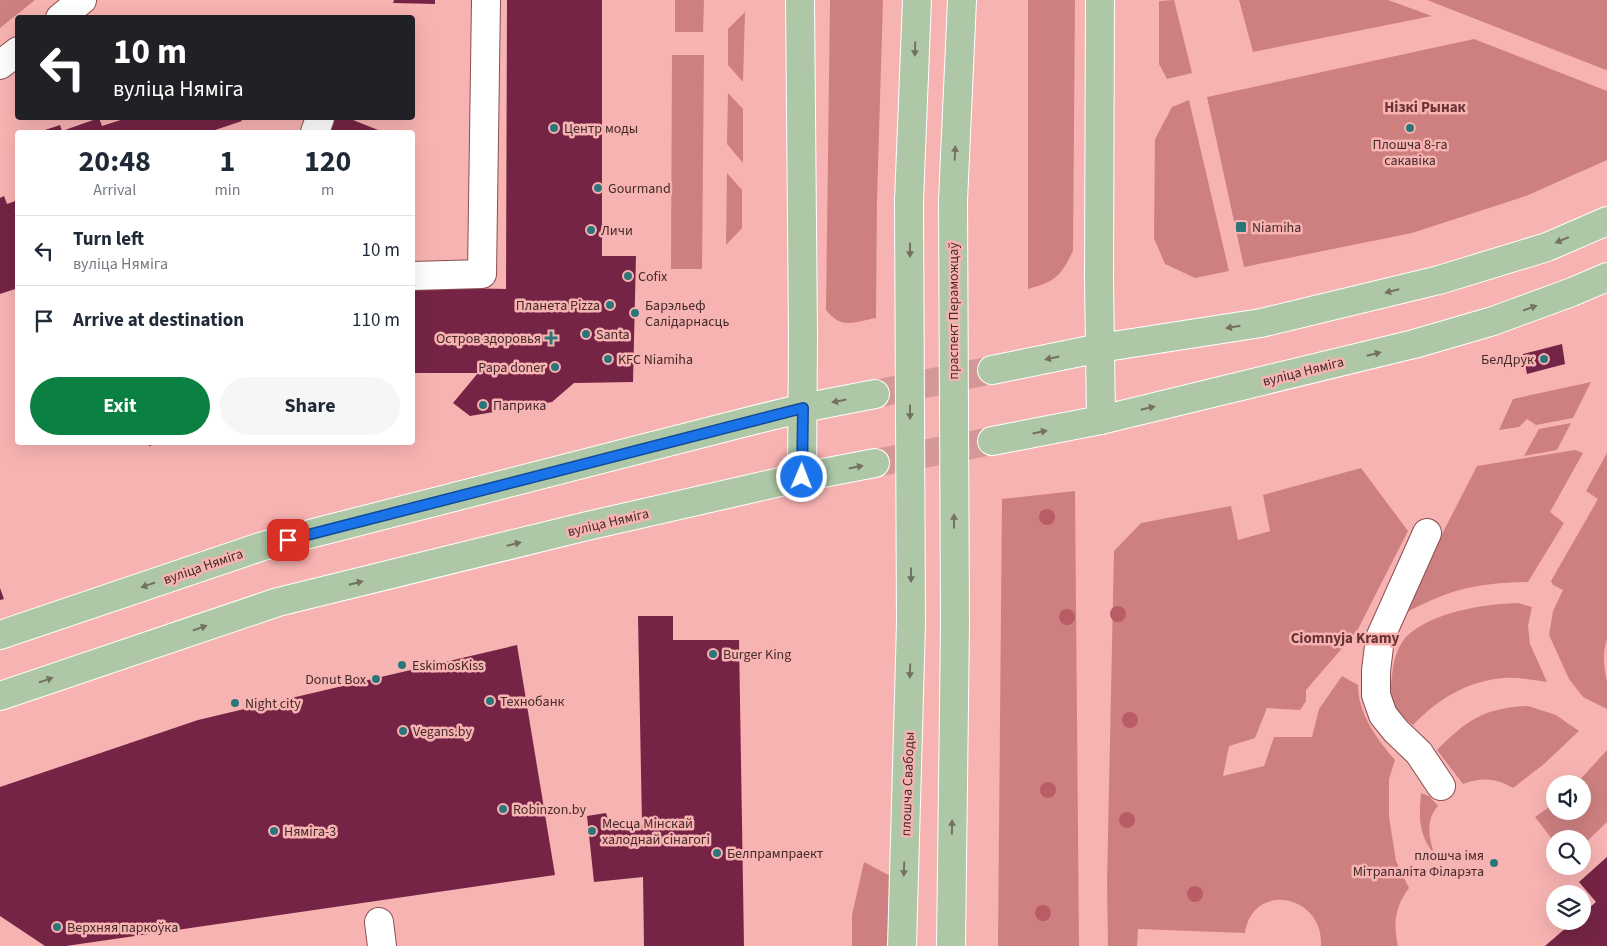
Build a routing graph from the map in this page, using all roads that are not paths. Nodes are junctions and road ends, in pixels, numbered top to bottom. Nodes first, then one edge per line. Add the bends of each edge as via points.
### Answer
1 (82, 0) edge
2 (486, 0) edge
3 (800, 0) edge
4 (917, 0) edge
5 (962, 0) edge
6 (1100, 0) edge
7 (64, 15) edge
8 (15, 53) edge
9 (0, 65) edge
10 (1607, 221) edge
11 (415, 276) edge
12 (1607, 277) edge
13 (1100, 348) junction
14 (992, 370) tunnel mouth
15 (875, 394) tunnel mouth
16 (803, 408) junction
17 (1101, 420) junction
18 (992, 441) tunnel mouth
19 (875, 463) tunnel mouth
20 (802, 477) junction
21 (1427, 533) dead end
22 (0, 635) edge
23 (0, 696) edge
24 (1441, 786) dead end
25 (902, 946) edge
26 (951, 946) edge

1 - 7 street
2 - 11 street via 482,274
3 - 16 main road
4 -> 25 main road, плошча Свабоды, bridge via 910,201 911,622
26 -> 5 main road, праспект Пераможцаў, bridge via 954,623 952,201
6 - 13 main road
8 - 9 street
10 -> 13 main road via 1547,247 1439,280 1261,323
17 -> 12 main road, вуліца Няміга via 1414,344 1493,321
13 -> 14 main road
13 - 17 main road
15 -> 16 main road, вуліца Няміга
16 - 20 main road
16 -> 22 main road, вуліца Няміга via 263,546
18 -> 17 main road, вуліца Няміга
20 -> 19 main road, вуліца Няміга
23 -> 20 main road, вуліца Няміга via 278,602
21 - 24 street via 1380,638 1376,695 1383,715 1419,753

